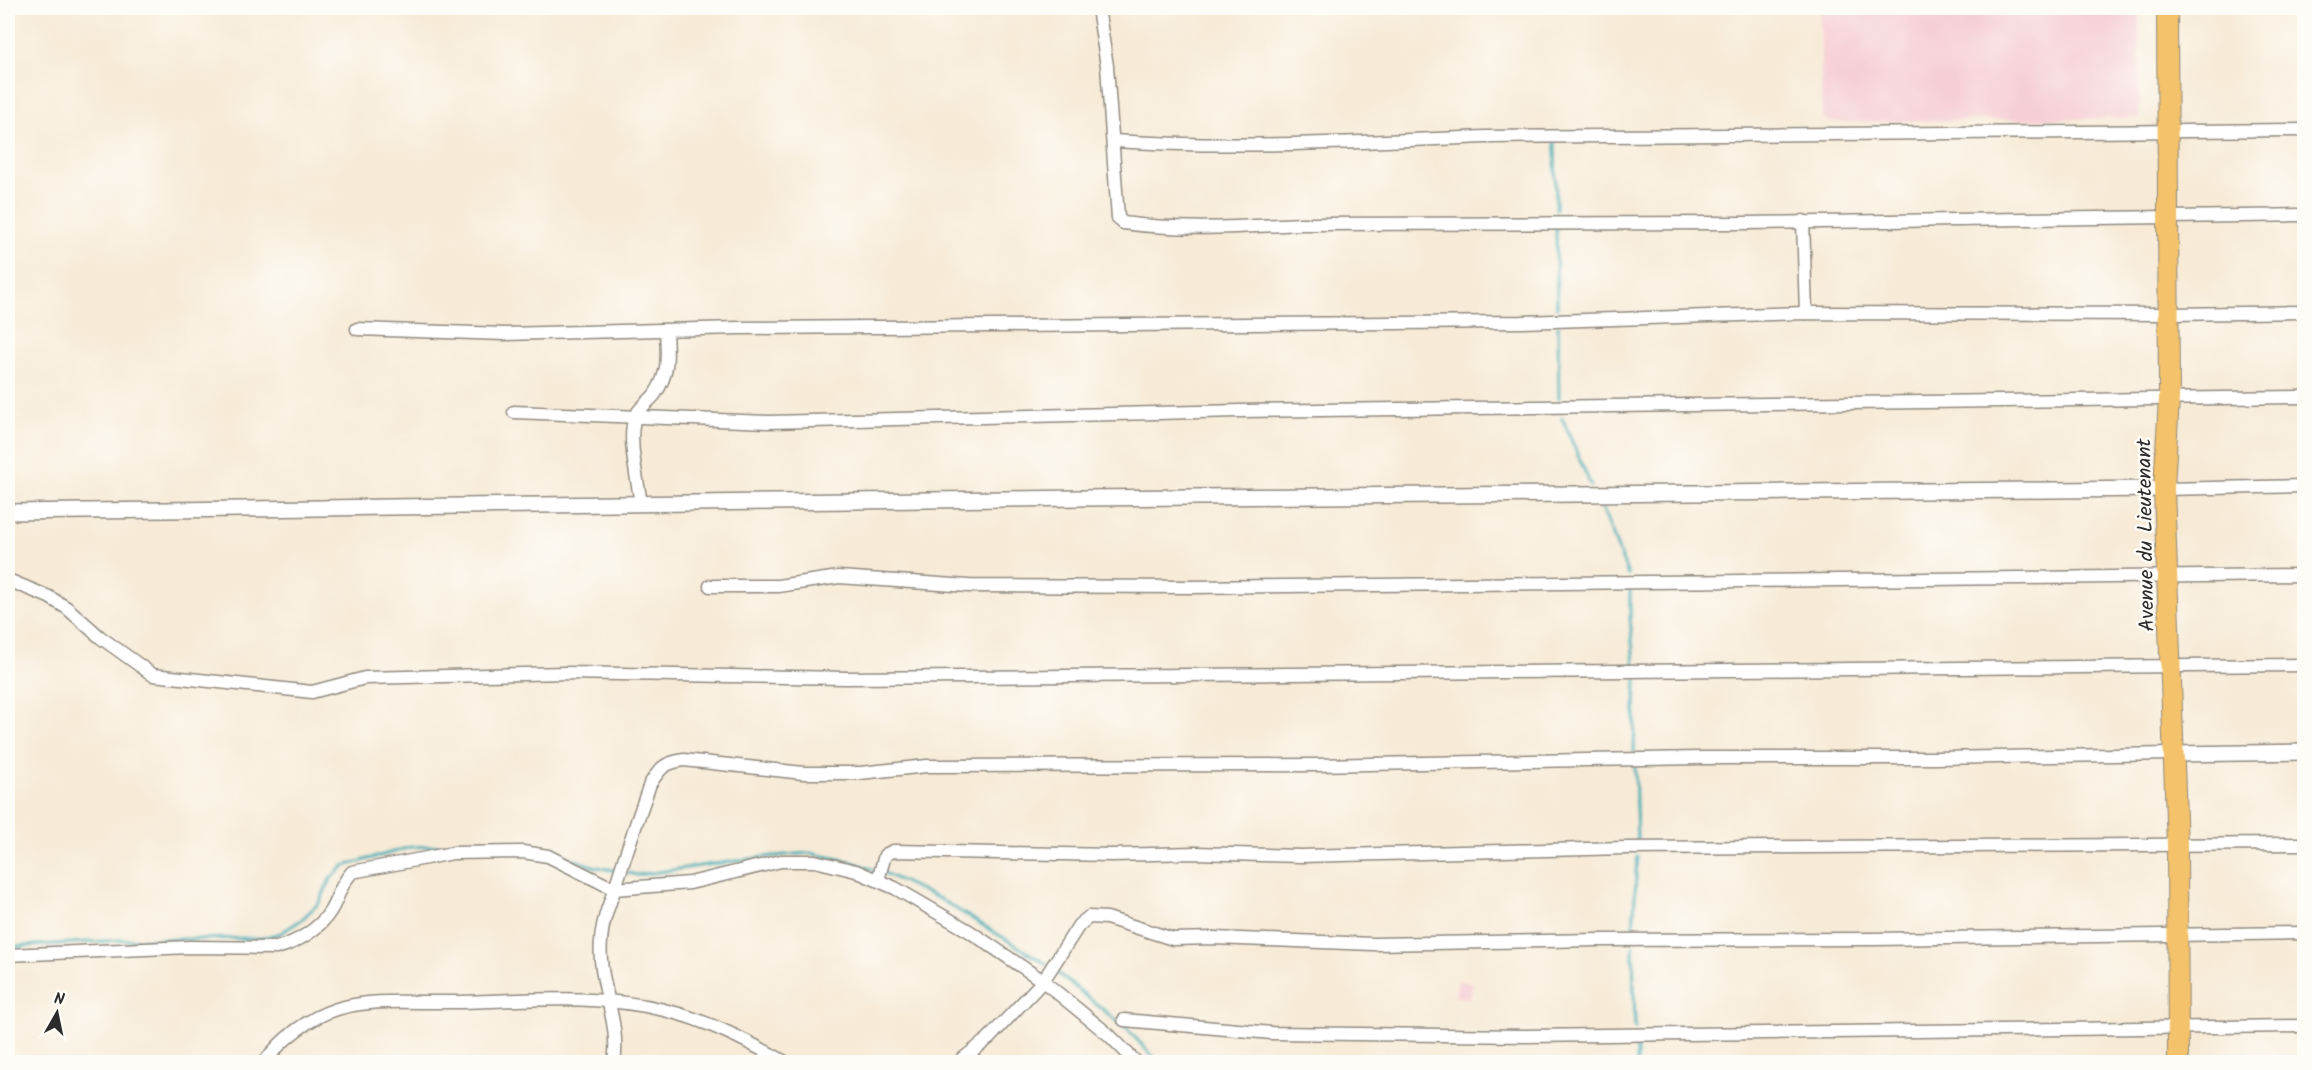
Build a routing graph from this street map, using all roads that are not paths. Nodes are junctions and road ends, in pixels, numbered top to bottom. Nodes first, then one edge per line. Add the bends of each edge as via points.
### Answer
1 (1098, 8) edge
2 (2167, 8) edge
3 (2304, 130) edge
4 (2166, 132) junction
5 (1113, 141) junction
6 (2304, 215) edge
7 (2168, 217) junction
8 (1803, 221) junction
9 (2304, 312) edge
10 (1806, 313) junction
11 (2169, 314) junction
12 (357, 329) dead end
13 (666, 331) junction
14 (2304, 397) edge
15 (2169, 398) junction
16 (514, 412) dead end
17 (636, 415) junction
18 (2304, 486) edge
19 (2164, 489) junction
20 (641, 504) junction
21 (8, 512) edge
22 (2304, 575) edge
23 (2168, 577) junction
24 (8, 580) edge
25 (710, 586) dead end
26 (2171, 665) junction
27 (2304, 665) edge
28 (2304, 752) edge
29 (2172, 754) junction
30 (2304, 844) edge
31 (2177, 846) junction
32 (617, 878) junction
33 (878, 880) junction
34 (2304, 933) edge
35 (2178, 934) junction
36 (8, 955) edge
37 (1043, 981) junction
38 (608, 1000) junction
39 (1124, 1020) dead end
40 (2304, 1026) edge
41 (2178, 1028) junction
42 (265, 1062) edge
43 (614, 1062) edge
44 (786, 1062) edge
45 (959, 1062) edge
46 (1136, 1062) edge
47 (2178, 1062) edge

1 - 5 street
2 - 4 main road, Avenue du Lieutenant
3 - 4 street
4 - 5 street via 1486,137 1207,145
4 - 7 main road, Avenue du Lieutenant
5 - 8 street via 1118,218 1123,223 1239,227
6 - 7 street
7 - 8 street
7 - 11 main road, Avenue du Lieutenant
8 - 10 street
9 - 11 street
10 - 11 street
10 - 13 street via 1522,322 758,327
11 - 15 main road, Avenue du Lieutenant
12 - 13 street via 504,334
13 - 17 street via 666,373 656,393
14 - 15 street
15 - 17 street via 768,422
15 - 19 main road, Avenue du Lieutenant
16 - 17 street
17 - 20 street via 632,449
18 - 19 street
19 - 20 street
19 - 23 main road, Avenue du Lieutenant
20 - 21 street
22 - 23 street
23 - 25 street via 1087,587 969,586 839,577 778,586
23 - 26 main road, Avenue du Lieutenant
24 - 26 street via 67,608 153,675 312,692 365,678 566,673 858,678
26 - 27 street
26 - 29 main road, Avenue du Lieutenant
28 - 29 street
29 - 31 main road, Avenue du Lieutenant
29 - 32 street via 927,766 860,773 803,772 684,760 668,762 650,784
30 - 31 street
31 - 33 street via 1626,848 1301,856 893,851 885,855
31 - 35 main road, Avenue du Lieutenant
32 - 33 street via 690,883 781,861 815,861
32 - 36 street via 523,852 453,853 352,872 342,882 328,914 306,934 276,948 190,947
32 - 38 street via 601,941
33 - 37 street via 969,931
34 - 35 street
35 - 37 street via 1373,944 1173,939 1107,918 1089,917 1079,925
35 - 41 main road, Avenue du Lieutenant
37 - 45 street via 989,1038
37 - 46 street
38 - 42 street via 368,1003 339,1008 302,1027
38 - 43 street via 616,1038
38 - 44 street via 692,1018
39 - 41 street via 1272,1033 1526,1036
40 - 41 street
41 - 47 main road, Avenue du Lieutenant

